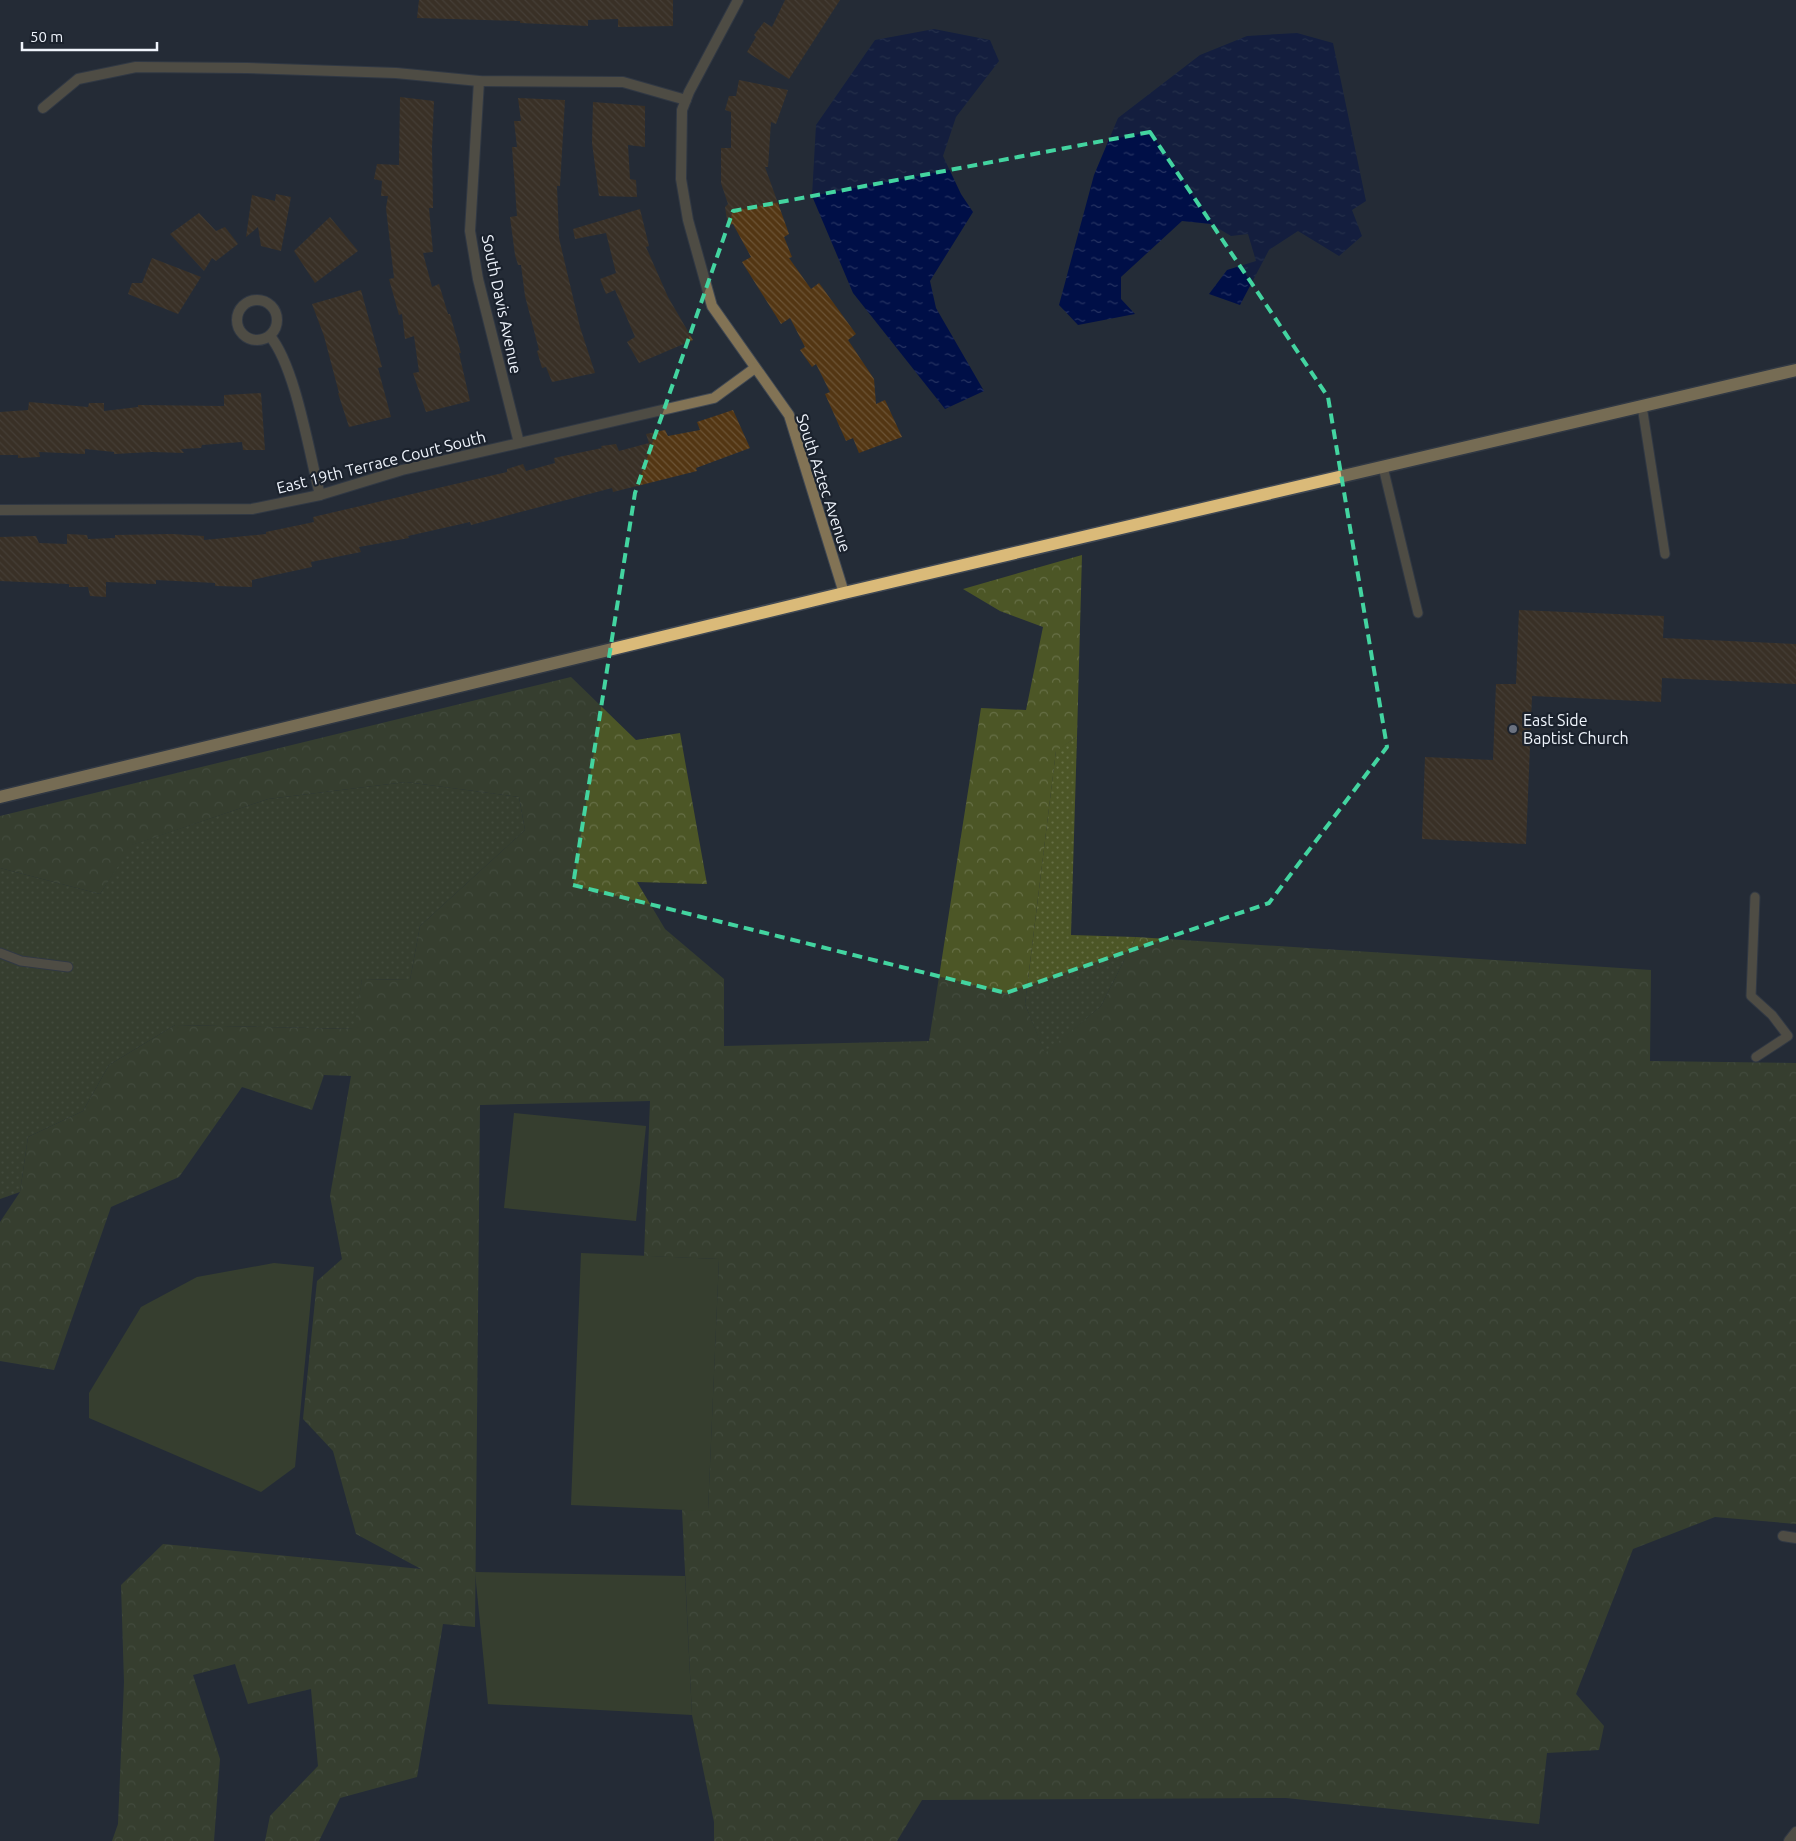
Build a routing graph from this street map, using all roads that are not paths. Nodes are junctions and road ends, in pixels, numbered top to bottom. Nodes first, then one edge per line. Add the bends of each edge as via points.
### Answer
1 (738, 0) edge
2 (479, 81) junction
3 (686, 100) junction
4 (43, 108) dead end
5 (270, 336) junction
6 (755, 368) junction
7 (1796, 370) edge
8 (1642, 406) junction
9 (518, 443) junction
10 (1383, 467) junction
11 (320, 495) junction
12 (0, 510) edge
13 (1665, 554) dead end
14 (844, 593) junction
15 (1418, 613) dead end
16 (0, 797) edge
17 (1755, 897) dead end
18 (0, 953) edge
19 (68, 967) dead end
20 (1756, 1057) dead end
21 (1783, 1536) dead end
22 (1796, 1538) edge
23 (1796, 1832) edge
24 (1789, 1841) edge

1 - 3 street, South Aztec Avenue
2 - 3 street via 623,82
2 - 4 street via 396,73 136,67 78,79
2 - 9 street, South Davis Avenue via 470,231 478,279
3 - 6 street, South Aztec Avenue via 682,110 681,179 688,220 712,306
5 - 5 street via 256,340 244,335 237,323 244,304 258,300 271,305 277,317
5 - 11 street via 280,348 290,378
6 - 9 street, East 19th Terrace Court South via 714,398
6 - 14 street, South Aztec Avenue via 788,415
7 - 8 main road
8 - 10 main road
8 - 13 lane
9 - 11 street, East 19th Terrace Court South via 402,470
10 - 14 main road
10 - 15 lane
11 - 12 street, East 19th Terrace Court South via 252,509
14 - 16 main road
17 - 20 lane via 1751,996 1772,1015 1788,1036
18 - 19 lane via 21,961
21 - 22 street
23 - 24 street

